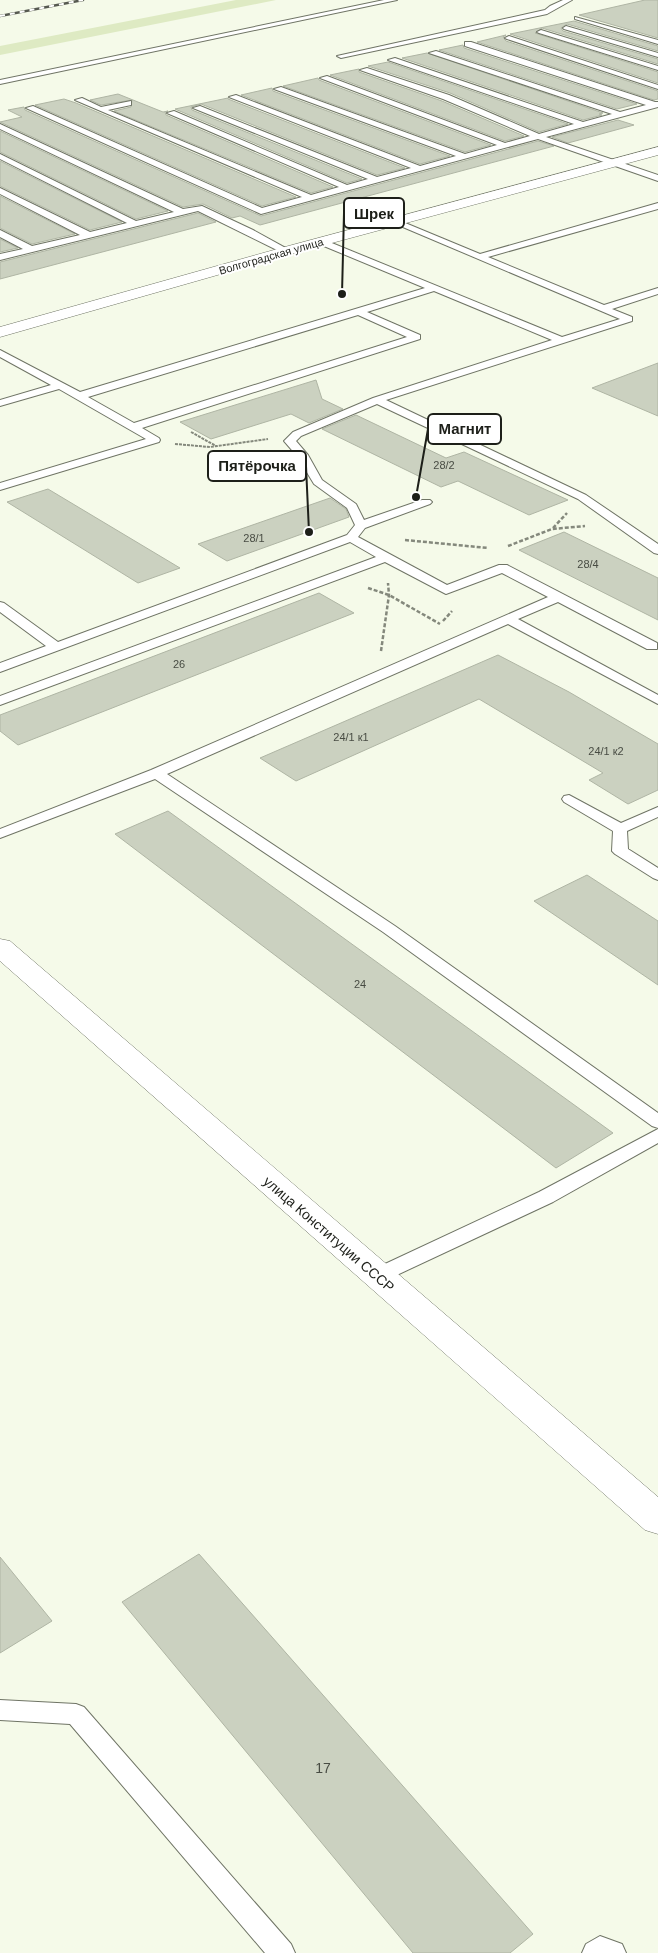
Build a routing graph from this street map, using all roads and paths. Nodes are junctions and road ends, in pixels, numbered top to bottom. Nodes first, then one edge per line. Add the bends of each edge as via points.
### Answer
1 (394, 0) edge
2 (569, 0) edge
3 (577, 18) dead end
4 (566, 28) dead end
5 (541, 32) dead end
6 (509, 38) dead end
7 (658, 42) edge
8 (468, 44) dead end
9 (433, 53) dead end
10 (658, 55) edge
11 (340, 56) dead end
12 (392, 60) dead end
13 (658, 68) edge
14 (364, 70) dead end
15 (324, 78) dead end
16 (0, 82) edge
17 (658, 87) edge
18 (278, 89) dead end
19 (233, 97) dead end
20 (79, 100) dead end
21 (128, 103) dead end
22 (657, 104) edge
23 (30, 108) dead end
24 (197, 108) dead end
25 (100, 109) junction
26 (171, 113) dead end
27 (619, 114) junction
28 (581, 124) junction
29 (0, 126) edge
30 (537, 136) junction
31 (504, 145) junction
32 (658, 151) edge
33 (0, 156) edge
34 (464, 156) junction
35 (615, 163) junction
36 (418, 168) junction
37 (658, 178) edge
38 (377, 180) junction
39 (347, 188) junction
40 (0, 191) edge
41 (311, 198) junction
42 (658, 206) edge
43 (182, 212) junction
44 (210, 214) junction
45 (395, 222) junction
46 (136, 224) junction
47 (0, 233) edge
48 (88, 236) junction
49 (322, 242) junction
50 (30, 250) junction
51 (286, 251) junction
52 (0, 257) edge
53 (479, 257) junction
54 (38, 258) dead end
55 (435, 288) junction
56 (658, 291) edge
57 (604, 308) junction
58 (358, 311) junction
59 (0, 332) edge
60 (560, 340) junction
61 (0, 353) edge
62 (60, 386) junction
63 (79, 396) junction
64 (377, 400) junction
65 (0, 403) edge
66 (133, 427) junction
67 (297, 434) junction
68 (155, 440) junction
69 (0, 487) edge
70 (426, 502) dead end
71 (620, 523) junction
72 (362, 525) junction
73 (351, 538) junction
74 (499, 550) junction
75 (658, 550) edge
76 (386, 558) junction
77 (503, 568) junction
78 (331, 578) junction
79 (389, 595) junction
80 (558, 598) junction
81 (0, 606) edge
82 (509, 618) junction
83 (464, 638) junction
84 (652, 646) dead end
85 (57, 648) junction
86 (0, 668) edge
87 (377, 676) junction
88 (658, 700) edge
89 (0, 701) edge
90 (156, 773) junction
91 (569, 799) dead end
92 (658, 811) edge
93 (620, 829) junction
94 (0, 834) edge
95 (658, 875) edge
96 (0, 947) edge
97 (658, 1122) edge
98 (658, 1135) edge
99 (377, 1276) junction
100 (658, 1519) edge
101 (0, 1710) edge
102 (282, 1953) edge
103 (595, 1953) edge
104 (614, 1953) edge

1 - 16 lane
2 - 11 lane via 547,12
3 - 7 lane
4 - 10 lane
5 - 13 lane
6 - 17 lane
8 - 22 lane
9 - 27 lane
12 - 28 lane
14 - 30 lane via 446,97
15 - 31 lane
18 - 34 lane
19 - 36 lane
20 - 25 lane
21 - 25 lane
22 - 27 lane
23 - 41 lane via 261,211
24 - 38 lane
25 - 41 lane
26 - 39 lane
27 - 28 lane
28 - 30 lane
29 - 43 lane
30 - 31 lane
30 - 35 lane
31 - 34 lane
32 - 35 main road, Волгоградская улица
33 - 46 lane
34 - 36 lane
35 - 37 lane
35 - 45 main road, Волгоградская улица
36 - 38 lane
38 - 39 lane
39 - 41 lane
40 - 48 lane
42 - 53 lane
43 - 44 lane via 199,208
43 - 46 lane
44 - 51 lane
44 - 54 lane
45 - 49 main road, Волгоградская улица
45 - 53 lane
46 - 48 lane
47 - 50 lane
48 - 50 lane
49 - 51 main road, Волгоградская улица
49 - 55 lane
50 - 52 lane
51 - 59 main road, Волгоградская улица
53 - 57 lane
55 - 58 lane
55 - 60 lane
56 - 57 lane
57 - 60 lane via 629,319
58 - 63 lane
58 - 66 lane via 416,337
60 - 64 lane
61 - 62 lane
62 - 63 lane
62 - 65 lane
63 - 66 lane
64 - 67 lane
64 - 71 lane via 582,497
66 - 68 lane
67 - 68 path via 197,448
67 - 72 lane via 290,441 318,482 352,506
68 - 69 lane
70 - 72 lane
71 - 74 path via 552,529
71 - 75 lane
72 - 73 lane
73 - 76 lane
73 - 85 lane
74 - 76 path via 399,540
74 - 77 path
76 - 77 lane via 446,590
76 - 78 lane
76 - 79 path
77 - 80 lane
78 - 79 path
78 - 89 lane
79 - 83 path
79 - 87 path
80 - 82 lane
80 - 84 lane
81 - 85 lane
82 - 83 lane
82 - 88 lane
83 - 87 lane
85 - 86 lane
87 - 90 lane
90 - 94 lane
90 - 97 lane via 389,929
91 - 93 lane
92 - 93 lane
93 - 95 lane via 620,851
96 - 99 main road, улица Конституции СССР
98 - 99 lane via 546,1197
99 - 100 main road, улица Конституции СССР
101 - 102 lane via 76,1714
103 - 104 lane via 600,1949

